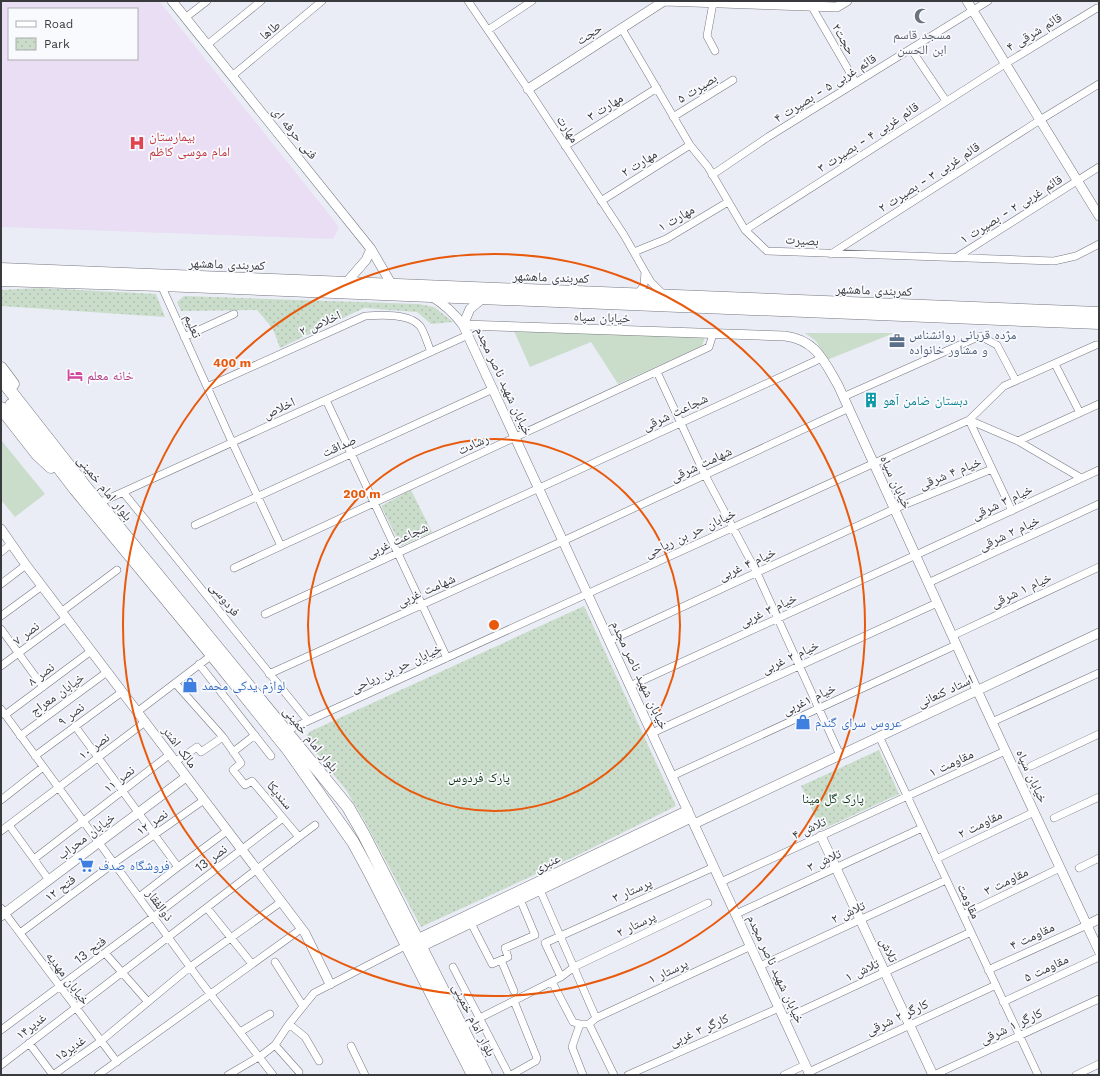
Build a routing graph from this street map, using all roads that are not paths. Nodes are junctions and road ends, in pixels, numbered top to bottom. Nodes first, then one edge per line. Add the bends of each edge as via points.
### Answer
1 (172, 1) edge
2 (207, 1) edge
3 (261, 1) edge
4 (310, 1) edge
5 (322, 1) edge
6 (468, 1) edge
7 (532, 1) edge
8 (664, 1) edge
9 (846, 1) edge
10 (967, 1) edge
11 (988, 1) edge
12 (713, 3) junction
13 (812, 7) junction
14 (314, 8) junction
15 (1097, 8) dead end
16 (973, 11) junction
17 (185, 18) junction
18 (622, 29) junction
19 (488, 30) junction
20 (207, 45) junction
21 (911, 48) junction
22 (715, 51) dead end
23 (1005, 64) junction
24 (232, 76) junction
25 (733, 80) dead end
26 (856, 83) junction
27 (1099, 84) edge
28 (657, 88) junction
29 (528, 89) junction
30 (946, 102) junction
31 (673, 117) junction
32 (1040, 120) junction
33 (690, 145) junction
34 (565, 146) junction
35 (1099, 167) edge
36 (712, 175) junction
37 (1078, 181) junction
38 (601, 201) junction
39 (728, 202) junction
40 (1099, 216) edge
41 (745, 230) junction
42 (1099, 244) edge
43 (371, 248) junction
44 (634, 252) junction
45 (831, 254) junction
46 (957, 257) junction
47 (1, 269) edge
48 (645, 272) junction
49 (1, 280) edge
50 (346, 283) junction
51 (161, 285) junction
52 (392, 285) junction
53 (637, 294) junction
54 (431, 296) junction
55 (665, 296) junction
56 (483, 298) junction
57 (1099, 313) edge
58 (234, 314) dead end
59 (1099, 323) edge
60 (463, 325) junction
61 (713, 334) junction
62 (468, 335) junction
63 (184, 337) junction
64 (1096, 345) dead end
65 (431, 352) junction
66 (822, 358) junction
67 (1055, 364) junction
68 (1, 368) edge
69 (656, 372) junction
70 (1, 379) edge
71 (1016, 381) junction
72 (207, 387) junction
73 (493, 389) junction
74 (1, 393) edge
75 (843, 397) junction
76 (326, 400) junction
77 (1099, 404) edge
78 (848, 408) junction
79 (1, 409) edge
80 (1080, 413) junction
81 (969, 420) junction
82 (681, 423) junction
83 (516, 438) junction
84 (1018, 441) junction
85 (232, 442) junction
86 (351, 454) junction
87 (873, 463) junction
88 (992, 469) junction
89 (1099, 470) edge
90 (705, 475) junction
91 (1080, 478) junction
92 (80, 487) junction
93 (539, 488) junction
94 (123, 492) junction
95 (257, 496) junction
96 (99, 502) junction
97 (374, 503) junction
98 (1099, 504) edge
99 (894, 509) junction
100 (1012, 510) junction
101 (195, 525) dead end
102 (732, 527) junction
103 (1, 529) edge
104 (563, 541) junction
105 (11, 544) junction
106 (281, 546) junction
107 (1, 552) edge
108 (398, 553) junction
109 (916, 556) junction
110 (26, 565) junction
111 (1099, 567) edge
112 (234, 568) dead end
113 (117, 570) dead end
114 (757, 573) junction
115 (928, 583) junction
116 (1, 584) edge
117 (42, 586) junction
118 (588, 594) junction
119 (937, 603) junction
120 (422, 604) junction
121 (265, 614) dead end
122 (64, 615) junction
123 (1, 616) edge
124 (778, 619) junction
125 (1, 630) edge
126 (1099, 633) edge
127 (952, 636) junction
128 (610, 641) junction
129 (956, 645) junction
130 (91, 651) junction
131 (18, 653) junction
132 (212, 655) junction
133 (447, 658) junction
134 (199, 664) junction
135 (1, 666) edge
136 (799, 666) junction
137 (107, 672) junction
138 (1099, 673) edge
139 (269, 674) junction
140 (175, 683) junction
141 (630, 686) junction
142 (43, 687) junction
143 (977, 690) junction
144 (122, 692) junction
145 (818, 708) junction
146 (3, 712) edge
147 (137, 712) junction
148 (308, 721) junction
149 (145, 722) junction
150 (992, 722) junction
151 (75, 726) junction
152 (286, 731) junction
153 (652, 733) junction
154 (1099, 734) edge
155 (20, 736) junction
156 (255, 736) junction
157 (879, 736) junction
158 (223, 737) junction
159 (1006, 751) junction
160 (233, 752) junction
161 (840, 755) junction
162 (35, 756) junction
163 (271, 756) dead end
164 (98, 758) junction
165 (172, 759) junction
166 (43, 766) junction
167 (1032, 766) dead end
168 (672, 776) junction
169 (186, 777) junction
170 (58, 788) junction
171 (123, 791) junction
172 (338, 795) junction
173 (907, 796) junction
174 (1099, 797) edge
175 (1, 800) edge
176 (204, 800) junction
177 (325, 803) junction
178 (348, 807) junction
179 (139, 812) junction
180 (1034, 812) junction
181 (691, 817) junction
182 (283, 818) junction
183 (336, 818) junction
184 (1054, 818) dead end
185 (83, 821) junction
186 (9, 825) junction
187 (316, 825) dead end
188 (922, 828) junction
189 (227, 831) junction
190 (1, 832) edge
191 (155, 834) junction
192 (821, 836) junction
193 (299, 837) junction
194 (99, 842) junction
195 (241, 850) junction
196 (936, 858) junction
197 (1099, 858) edge
198 (34, 859) junction
199 (114, 863) junction
200 (714, 866) junction
201 (178, 867) junction
202 (836, 868) junction
203 (1060, 868) junction
204 (1079, 868) dead end
205 (257, 871) junction
206 (49, 880) junction
207 (946, 880) junction
208 (721, 882) junction
209 (540, 890) junction
210 (139, 897) junction
211 (520, 900) junction
212 (280, 902) junction
213 (708, 903) dead end
214 (208, 908) junction
215 (2, 912) edge
216 (736, 914) junction
217 (963, 915) junction
218 (153, 917) junction
219 (860, 919) junction
220 (1099, 919) edge
221 (471, 923) junction
222 (1086, 925) junction
223 (301, 928) junction
224 (971, 932) junction
225 (20, 933) junction
226 (560, 936) junction
227 (168, 937) junction
228 (231, 937) junction
229 (415, 944) junction
230 (751, 946) junction
231 (1099, 951) edge
232 (105, 953) junction
233 (1099, 957) edge
234 (501, 960) junction
235 (276, 962) dead end
236 (252, 964) junction
237 (760, 966) junction
238 (190, 967) junction
239 (453, 967) dead end
240 (574, 967) junction
241 (988, 970) junction
242 (122, 972) junction
243 (885, 972) junction
244 (561, 977) junction
245 (552, 982) junction
246 (330, 984) junction
247 (996, 985) junction
248 (60, 987) junction
249 (514, 991) dead end
250 (210, 994) junction
251 (1099, 999) edge
252 (514, 1001) junction
253 (148, 1002) junction
254 (1003, 1002) junction
255 (303, 1006) junction
256 (75, 1007) junction
257 (779, 1008) junction
258 (270, 1014) dead end
259 (479, 1018) junction
260 (596, 1018) junction
261 (784, 1019) junction
262 (289, 1024) junction
263 (580, 1024) junction
264 (589, 1024) junction
265 (910, 1025) junction
266 (462, 1027) junction
267 (1, 1030) edge
268 (240, 1032) junction
269 (1019, 1036) junction
270 (102, 1041) junction
271 (29, 1043) junction
272 (275, 1045) junction
273 (351, 1046) dead end
274 (259, 1057) junction
275 (320, 1061) dead end
276 (117, 1062) junction
277 (1099, 1064) edge
278 (1, 1065) edge
279 (808, 1070) edge
280 (108, 1072) edge
281 (299, 1072) dead end
282 (53, 1075) edge
283 (98, 1075) edge
284 (228, 1075) edge
285 (273, 1075) edge
286 (365, 1075) edge
287 (473, 1075) edge
288 (486, 1075) edge
289 (510, 1075) edge
290 (583, 1075) edge
291 (614, 1075) edge
292 (628, 1075) edge
293 (784, 1075) edge
294 (934, 1075) edge
295 (1038, 1075) edge
296 (1076, 1075) edge

1 - 17 street, فنی حرفه ای
2 - 17 street
3 - 20 street
4 - 14 street
5 - 14 street, طاها
6 - 19 street, مهارت
7 - 19 street
8 - 12 street, حجت
8 - 18 street, حجت
9 - 13 street, حجت via 837,7
10 - 16 street
11 - 16 street, قائم غربی ۵ - بصیرت ۴
12 - 13 street, حجت
12 - 22 street via 706,33
13 - 26 street, حجت۲
14 - 24 street, طاها
15 - 23 street, قائم شرقی ۴
16 - 21 street, قائم غربی ۵ - بصیرت ۴
16 - 23 street
17 - 20 street, فنی حرفه ای
18 - 28 street, بصیرت
18 - 29 street, حجت
19 - 29 street, مهارت
20 - 24 street, فنی حرفه ای
21 - 26 street, قائم غربی ۵ - بصیرت ۴
21 - 30 street
23 - 30 street, قائم غربی ۴ - بصیرت ۳
23 - 32 street
24 - 43 street, فنی حرفه ای
25 - 31 street, بصیرت ۵
26 - 36 street, قائم غربی ۵ - بصیرت ۴
27 - 32 street, قائم غربی ۳ - بصیرت ۲
28 - 31 street, بصیرت
28 - 34 street, مهارت ۳
29 - 34 street, مهارت
30 - 41 street, قائم غربی ۴ - بصیرت ۳
31 - 33 street, بصیرت
32 - 37 street
32 - 45 street, قائم غربی ۳ - بصیرت ۲
33 - 36 street, بصیرت
33 - 38 street, مهارت ۲
34 - 38 street, مهارت
35 - 37 street, قائم غربی ۲ - بصیرت ۱
36 - 39 street, بصیرت
37 - 40 street
37 - 46 street, قائم غربی ۲ - بصیرت ۱
38 - 44 street, مهارت
39 - 41 street, بصیرت
39 - 44 street, مهارت ۱ via 666,239
41 - 45 street, بصیرت via 767,251
42 - 46 street, بصیرت via 1076,256 1054,261
43 - 50 street via 366,260
43 - 52 street, فنی حرفه ای
44 - 48 street, مهارت
45 - 46 street, بصیرت
47 - 50 main road, کمربندی ماهشهر
48 - 53 street via 644,285
48 - 55 street, مهارت
49 - 51 main road, کمربندی ماهشهر
50 - 52 main road, کمربندی ماهشهر
51 - 54 main road, کمربندی ماهشهر
51 - 63 street, تعلیم
52 - 53 main road, کمربندی ماهشهر
53 - 55 main road, کمربندی ماهشهر
54 - 56 main road, کمربندی ماهشهر
54 - 60 street, خیابان شهید ناصر مجدم via 444,304
55 - 57 main road, کمربندی ماهشهر
56 - 59 main road, کمربندی ماهشهر
56 - 60 street via 470,309
58 - 63 street
60 - 61 street, خیابان سپاه
60 - 62 street, خیابان شهید ناصر مجدم
61 - 66 street, خیابان سپاه via 794,337 810,345
61 - 69 street, رشادت via 709,347
62 - 65 street, اخلاص
62 - 73 street, خیابان شهید ناصر مجدم
63 - 72 street, تعلیم
64 - 67 street, خیابان حر بن ریاحی
65 - 72 street, اخلاص ۲ via 420,326 410,319 365,316
65 - 76 street, اخلاص
66 - 75 street, خیابان سپاه
66 - 82 street, شجاعت شرقی
67 - 71 street, خیابان حر بن ریاحی
67 - 80 street
68 - 92 main road via 61,445
69 - 82 street
69 - 83 street, رشادت
70 - 92 main road, بلوار امام خمینی
71 - 75 street via 997,345 980,336
71 - 81 street, خیابان حر بن ریاحی via 1004,386
72 - 85 street, تعلیم
73 - 83 street, خیابان شهید ناصر مجدم
73 - 86 street, صداقت
74 - 92 main road, بلوار امام خمینی
75 - 78 street, خیابان سپاه
76 - 85 street, اخلاص
76 - 86 street
77 - 80 street
78 - 87 street, خیابان سپاه
78 - 90 street, شهامت شرقی
79 - 92 main road via 37,454
80 - 84 street
81 - 84 street
81 - 87 street, خیابان حر بن ریاحی
81 - 88 street
82 - 90 street
82 - 93 street, شجاعت شرقی
83 - 93 street, خیابان شهید ناصر مجدم
83 - 97 street, رشادت
84 - 91 street
85 - 94 street, اخلاص
85 - 95 street, تعلیم
86 - 95 street, صداقت
86 - 97 street
87 - 99 street, خیابان سپاه
87 - 102 street, خیابان حر بن ریاحی
88 - 99 street, خیام ۴ شرقی
88 - 100 street
89 - 91 street, خیام ۳ شرقی
90 - 102 street
90 - 104 street, شهامت شرقی
91 - 100 street, خیام ۳ شرقی
92 - 96 main road, بلوار امام خمینی
92 - 132 main road, بلوار امام خمینی
93 - 104 street, خیابان شهید ناصر مجدم
93 - 108 street, شجاعت غربی
94 - 96 street, اخلاص
94 - 139 street, فردوسی
95 - 101 street, صداقت
95 - 106 street, تعلیم
96 - 152 main road, بلوار امام خمینی
97 - 106 street, رشادت
97 - 108 street
98 - 115 street, خیام ۲ شرقی
99 - 109 street, خیابان سپاه
99 - 114 street, خیام ۴ غربی
100 - 109 street, خیام ۳ شرقی
102 - 114 street
102 - 118 street, خیابان حر بن ریاحی
103 - 105 street, مالک اشتر
104 - 118 street, خیابان شهید ناصر مجدم
104 - 120 street, شهامت غربی
105 - 107 street
105 - 110 street, مالک اشتر
106 - 112 street, رشادت
108 - 120 street
108 - 121 street, شجاعت غربی
109 - 115 street, خیابان سپاه
109 - 124 street, خیام ۳ غربی
110 - 116 street
110 - 117 street, مالک اشتر
111 - 127 street, خیام ۱ شرقی
113 - 122 street, نصر ۷
114 - 124 street
114 - 128 street, خیام ۴ غربی
115 - 119 street, خیابان سپاه
117 - 122 street, مالک اشتر
117 - 123 street
118 - 128 street, خیابان شهید ناصر مجدم
118 - 133 street, خیابان حر بن ریاحی
119 - 127 street, خیابان سپاه
119 - 136 street, خیام ۲ غربی
120 - 133 street
120 - 139 street, شهامت غربی
122 - 130 street, مالک اشتر
122 - 131 street, نصر ۷
124 - 136 street
124 - 141 street, خیام ۳ غربی
125 - 131 street
126 - 143 street, استاد کنعانی
127 - 129 street, خیابان سپاه
128 - 141 street, خیابان شهید ناصر مجدم
129 - 143 street, خیابان سپاه
129 - 145 street, خیام ۱غربی
130 - 137 street, مالک اشتر
130 - 142 street, نصر ۸
131 - 135 street, نصر ۷
131 - 142 street
132 - 134 street
132 - 177 main road, بلوار امام خمینی via 289,751
133 - 148 street, خیابان حر بن ریاحی
134 - 140 street
134 - 156 street
136 - 145 street
136 - 153 street, خیام ۲ غربی
137 - 144 street, مالک اشتر
137 - 155 street, خیابان معراج
138 - 150 street
139 - 148 street, فردوسی
140 - 147 street
140 - 158 street, سندیکا
141 - 153 street, خیابان شهید ناصر مجدم
142 - 146 street, نصر ۸
143 - 150 street, خیابان سپاه
143 - 157 street, استاد کنعانی
144 - 147 street, مالک اشتر
144 - 151 street, نصر ۹
145 - 161 street
145 - 168 street, خیام ۱غربی
146 - 155 street, ذوالفقار
147 - 149 street, مالک اشتر
148 - 152 street, خیابان حر بن ریاحی
149 - 164 street, نصر ۱۰
149 - 165 street, مالک اشتر
150 - 159 street, خیابان سپاه
151 - 162 street, نصر ۹
151 - 164 street
152 - 172 main road, بلوار امام خمینی
153 - 168 street, خیابان شهید ناصر مجدم
154 - 167 street
155 - 162 street, ذوالفقار
156 - 160 street
156 - 163 street
157 - 161 street, استاد کنعانی
157 - 173 street, مقاومت
158 - 160 street, سندیکا
158 - 165 street, نصر ۱۱ via 201,752 197,747
159 - 173 street, مقاومت ۱
159 - 180 street, خیابان سپاه
160 - 182 street, سندیکا via 241,763 234,770 245,785 252,781
161 - 181 street, استاد کنعانی
162 - 166 street, ذوالفقار
164 - 170 street, نصر ۱۰
164 - 171 street
165 - 169 street, مالک اشتر
165 - 171 street, نصر ۱۱
166 - 170 street, ذوالفقار
166 - 175 street
168 - 181 street, خیابان شهید ناصر مجدم
169 - 176 street, مالک اشتر
169 - 179 street, خیابان محراب
170 - 185 street, ذوالفقار
170 - 186 street, نصر ۱۰
171 - 179 street
171 - 185 street, نصر ۱۱
172 - 177 main road via 333,802
172 - 178 main road, بلوار امام خمینی
173 - 188 street, مقاومت
173 - 192 street, تلاش ۴
174 - 184 street
176 - 189 street, مالک اشتر
176 - 191 street, نصر ۱۲
177 - 183 main road, بلوار امام خمینی
178 - 183 main road via 340,811
178 - 229 main road, بلوار امام خمینی via 364,835
179 - 191 street
179 - 194 street, خیابان محراب
180 - 196 street, مقاومت ۲
180 - 203 street, خیابان سپاه
181 - 200 street, خیابان شهید ناصر مجدم
181 - 209 street, عنبری
181 - 229 street, عنبری
182 - 193 street, سندیکا
182 - 195 street, نصر 13
183 - 229 main road, بلوار امام خمینی
185 - 194 street, ذوالفقار
185 - 198 street, نصر ۱۱
186 - 190 street, نصر ۱۰
186 - 198 street
187 - 193 street
188 - 196 street, مقاومت
188 - 202 street, تلاش ۳
189 - 195 street, مالک اشتر
189 - 201 street
191 - 199 street, نصر ۱۲
191 - 201 street
192 - 202 street, تلاش
192 - 208 street, تلاش ۴
193 - 205 street
194 - 199 street, ذوالفقار
194 - 206 street, خیابان محراب
195 - 205 street, مالک اشتر
195 - 218 street, نصر 13
196 - 207 street, مقاومت
197 - 204 street
198 - 206 street
199 - 210 street, ذوالفقار
199 - 225 street, فتح ۱۲
200 - 208 street, خیابان شهید ناصر مجدم
200 - 226 street, پرستار ۳
201 - 210 street
202 - 216 street, تلاش ۳
202 - 219 street, تلاش
203 - 217 street, مقاومت ۳
203 - 222 street, خیابان سپاه
205 - 212 street, مالک اشتر
205 - 214 street, غدیر۱۴
206 - 215 street, خیابان محراب
207 - 217 street, مقاومت
207 - 219 street, تلاش ۲
208 - 216 street, خیابان شهید ناصر مجدم
209 - 211 street, عنبری
209 - 226 street
210 - 218 street, ذوالفقار
211 - 221 street, عنبری
211 - 234 street via 535,935 505,948 508,957
212 - 223 street, مالک اشتر
212 - 228 street, غدیر۱۵
213 - 240 street, پرستار ۲
214 - 227 street, غدیر۱۴
214 - 228 street
215 - 225 street, خیابان مهدیه
216 - 230 street, خیابان شهید ناصر مجدم
217 - 224 street, مقاومت
218 - 227 street, ذوالفقار
218 - 232 street, فتح 13
219 - 237 street, تلاش ۲
219 - 243 street, تلاش
220 - 222 street
221 - 229 street, عنبری
221 - 234 street via 492,964
222 - 231 street, خیابان سپاه
222 - 241 street, مقاومت ۴
223 - 236 street
223 - 246 street, مالک اشتر
224 - 241 street, مقاومت
224 - 243 street, تلاش ۱
225 - 248 street, خیابان مهدیه
226 - 240 street
226 - 244 street, پرستار ۳ via 545,943
227 - 238 street, ذوالفقار
227 - 242 street, غدیر۱۴
228 - 236 street
228 - 238 street, غدیر۱۵
229 - 246 street
229 - 266 main road, بلوار امام خمینی
229 - 287 main road, بلوار امام خمینی
230 - 237 street, خیابان شهید ناصر مجدم
230 - 260 street, پرستار ۱
232 - 242 street
232 - 248 street, فتح 13
233 - 254 street, مقاومت ۵
234 - 249 street
235 - 255 street
236 - 250 street
237 - 257 street, خیابان شهید ناصر مجدم
238 - 250 street, ذوالفقار
238 - 253 street, غدیر۱۵
239 - 259 street
240 - 244 street, پرستار ۲
240 - 260 street
241 - 247 street, مقاومت
242 - 253 street
242 - 256 street, غدیر۱۴
243 - 261 street, تلاش ۱
243 - 265 street, تلاش
244 - 245 street, پرستار ۲
245 - 252 street, پرستار ۲
245 - 263 street via 572,1021
246 - 255 street via 314,993
247 - 254 street, مقاومت
247 - 265 street, کارگر ۲ شرقی
248 - 256 street, خیابان مهدیه
248 - 267 street, فتح 13
250 - 268 street, ذوالفقار
250 - 276 street
251 - 269 street, کارگر ۱ شرقی
252 - 259 street, پرستار ۲
252 - 289 street via 537,1058 536,1061
253 - 270 street, غدیر۱۵
254 - 269 street, مقاومت
255 - 262 street
256 - 270 street, خیابان مهدیه
256 - 271 street, غدیر۱۴
257 - 261 street, خیابان شهید ناصر مجدم
257 - 292 street, کارگر ۳ غربی
258 - 268 street
259 - 266 street, پرستار ۲
259 - 289 street
260 - 264 street, پرستار ۱
261 - 279 street, خیابان شهید ناصر مجدم
262 - 272 street
262 - 275 street via 305,1037
263 - 264 street
263 - 290 street via 572,1047
264 - 291 street
265 - 279 street, کارگر ۲ شرقی
265 - 294 street, تلاش
266 - 288 main road, بلوار امام خمینی
268 - 274 street, ذوالفقار
269 - 294 street, کارگر ۱ شرقی
269 - 295 street, مقاومت
270 - 276 street, خیابان مهدیه
270 - 282 street, غدیر۱۵
271 - 278 street, غدیر۱۴
271 - 282 street
272 - 274 street
272 - 281 street
273 - 286 street
274 - 284 street
274 - 285 street, ذوالفقار
276 - 280 street
277 - 296 street
279 - 293 street, کارگر ۲ شرقی
280 - 283 street

